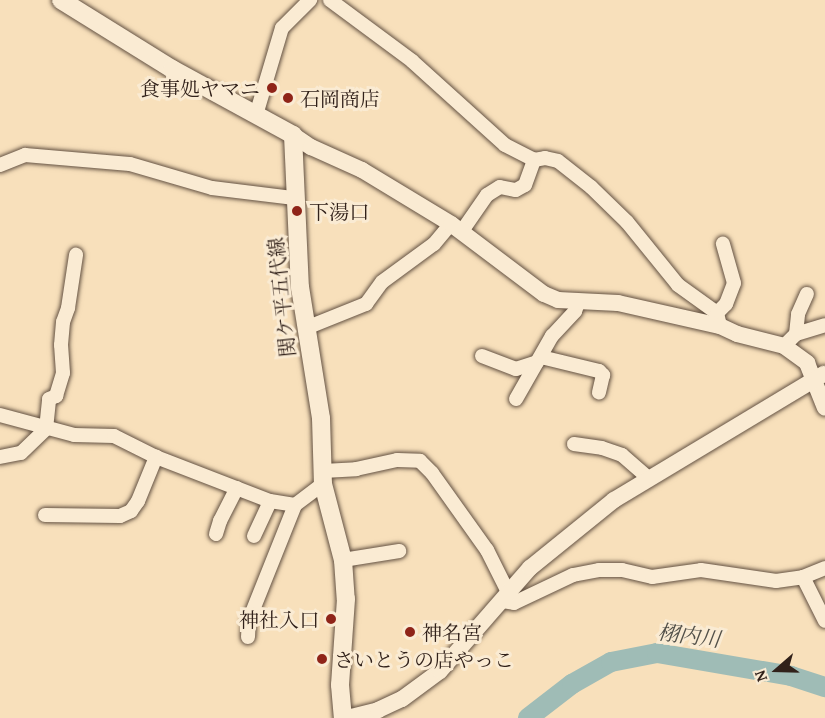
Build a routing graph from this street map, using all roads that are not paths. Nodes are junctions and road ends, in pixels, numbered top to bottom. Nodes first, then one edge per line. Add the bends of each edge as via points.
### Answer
1 (61, 0) edge
2 (310, 0) edge
3 (330, 0) edge
4 (256, 115) junction
5 (293, 135) junction
6 (534, 160) junction
7 (0, 165) edge
8 (294, 198) junction
9 (456, 227) junction
10 (723, 244) dead end
11 (76, 255) dead end
12 (807, 294) dead end
13 (579, 301) junction
14 (718, 320) junction
15 (825, 325) edge
16 (306, 328) junction
17 (796, 334) junction
18 (784, 346) junction
19 (482, 356) dead end
20 (539, 359) junction
21 (820, 376) edge
22 (600, 393) dead end
23 (516, 399) dead end
24 (825, 408) edge
25 (0, 415) edge
26 (45, 429) junction
27 (574, 444) dead end
28 (0, 457) edge
29 (156, 457) junction
30 (323, 478) junction
31 (648, 478) junction
32 (237, 488) junction
33 (270, 501) junction
34 (295, 505) junction
35 (45, 515) dead end
36 (216, 534) dead end
37 (254, 536) dead end
38 (399, 551) dead end
39 (343, 560) junction
40 (825, 568) edge
41 (803, 577) junction
42 (506, 598) junction
43 (825, 621) edge
44 (248, 637) dead end
45 (345, 718) edge

1 - 4 main road via 172,69
2 - 4 street via 282,28
3 - 6 street via 412,61 505,145
4 - 5 main road
5 - 8 main road, 関ケ平五代線
5 - 9 street via 362,170
6 - 9 street via 525,185 516,190 500,187
6 - 14 street via 558,161 591,187 627,222 678,285
7 - 8 street via 25,155 130,164 212,188
8 - 16 main road, 関ケ平五代線
9 - 13 street via 544,294 558,300
9 - 16 street via 382,282 366,304
10 - 14 street via 734,283
11 - 26 street via 63,322 63,373 56,396 49,399
12 - 17 street via 798,314
13 - 14 street via 618,303
13 - 20 street
14 - 18 street via 737,334
15 - 17 street
16 - 30 main road, 関ケ平五代線 via 321,418
17 - 18 street
18 - 21 street
19 - 20 street via 516,369
20 - 22 street via 599,371 603,375
20 - 23 street
21 - 24 street
21 - 31 street
25 - 26 street
26 - 28 street via 21,453
26 - 29 street via 74,435 114,436
27 - 31 street via 622,455
29 - 32 street
29 - 35 street via 131,511 120,516
30 - 34 street
30 - 39 main road, 関ケ平五代線
30 - 42 street via 398,460 420,461 487,550
31 - 42 street via 593,515 530,568
32 - 33 street
32 - 36 street
33 - 34 street
33 - 37 street
34 - 44 street via 249,620
38 - 39 street
39 - 45 main road, 関ケ平五代線 via 346,599 340,685
40 - 41 street
41 - 42 street via 776,581 701,570 652,577 622,570 599,570 573,575 514,603
41 - 43 street
42 - 45 street via 422,686 378,710

